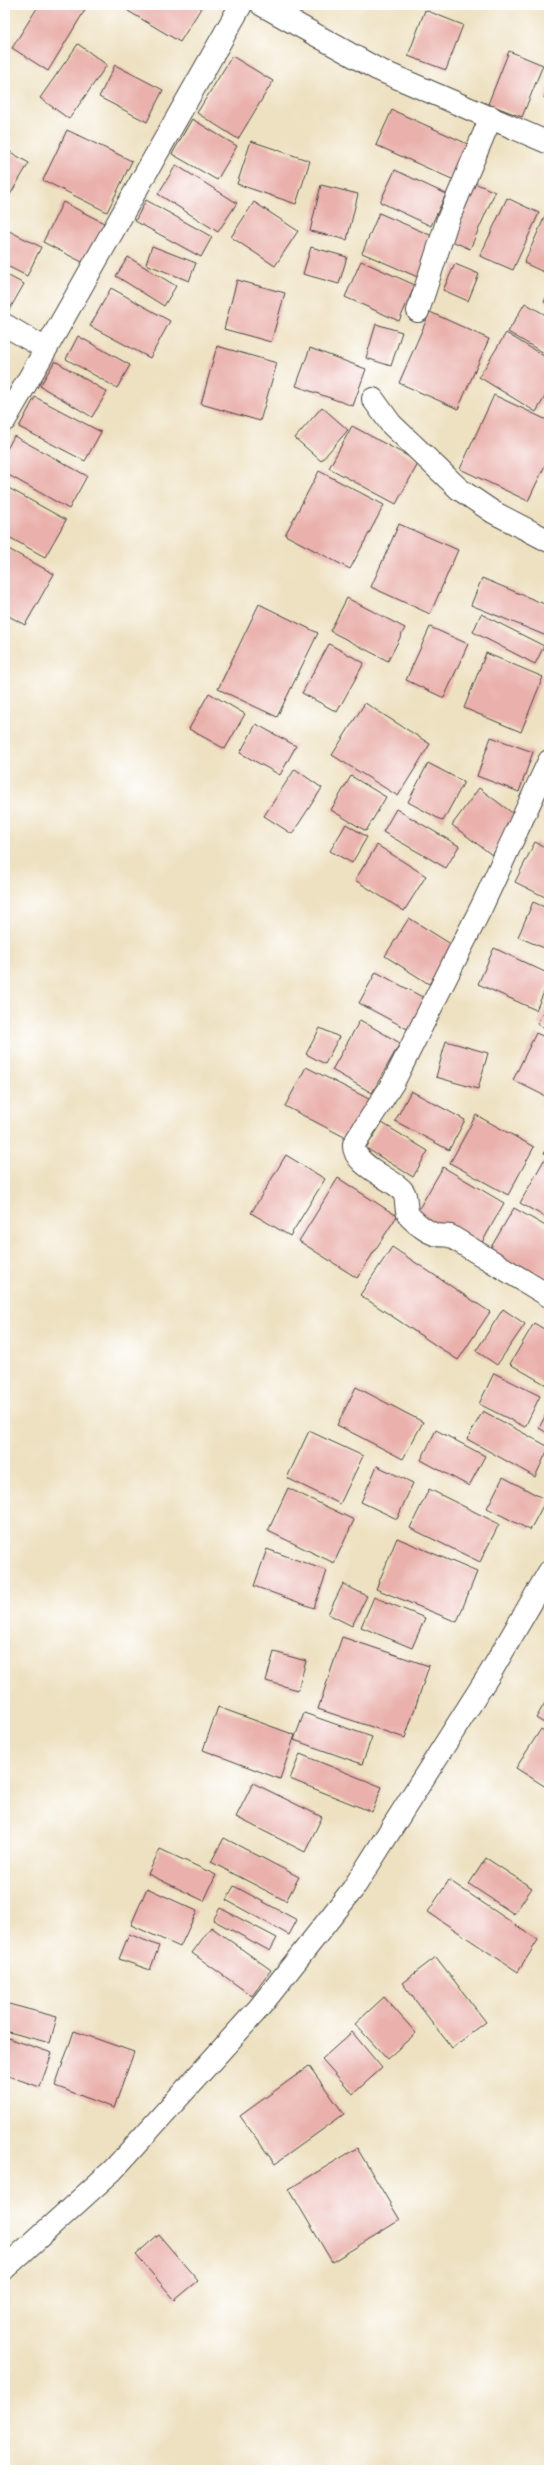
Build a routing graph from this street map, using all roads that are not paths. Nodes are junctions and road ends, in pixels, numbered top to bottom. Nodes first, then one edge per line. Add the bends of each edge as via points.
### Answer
1 (241, 5) edge
2 (262, 5) edge
3 (491, 117) junction
4 (549, 143) edge
5 (418, 311) dead end
6 (5, 325) edge
7 (46, 350) junction
8 (373, 399) dead end
9 (5, 420) edge
10 (549, 541) edge
11 (549, 760) edge
12 (549, 1296) edge
13 (549, 1572) edge
14 (5, 2268) edge

1 - 7 street
2 - 3 street via 376,68
3 - 4 street
3 - 5 street via 447,222
6 - 7 street
7 - 9 street
8 - 10 street via 391,424 458,490 493,512
11 - 12 street via 479,913 393,1083 354,1144 354,1149 361,1160 402,1189 406,1197 407,1213 414,1221 435,1235 450,1236
13 - 14 street via 489,1675 353,1888 260,2008 113,2170

